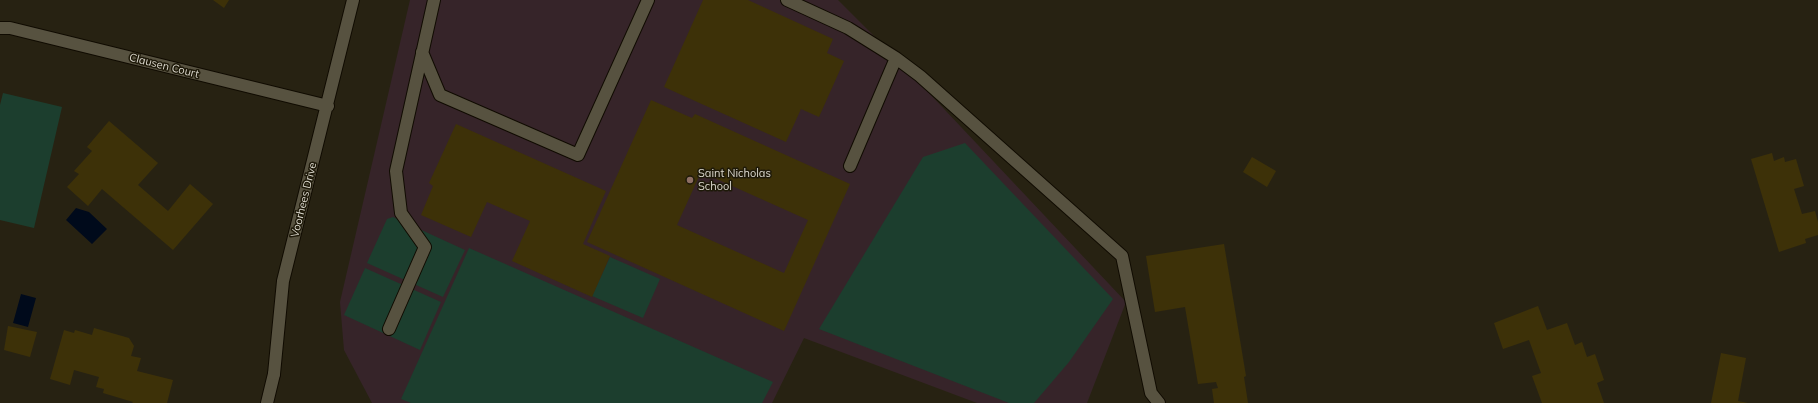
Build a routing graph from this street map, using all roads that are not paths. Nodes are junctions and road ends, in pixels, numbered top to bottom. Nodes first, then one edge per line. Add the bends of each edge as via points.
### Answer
1 (353, 0) edge
2 (434, 0) edge
3 (648, 0) edge
4 (787, 0) edge
5 (0, 28) edge
6 (422, 52) junction
7 (896, 58) junction
8 (328, 106) junction
9 (850, 166) dead end
10 (389, 329) dead end
11 (267, 403) edge
12 (1159, 403) edge

1 - 8 street, Voorhees Drive
2 - 6 street
3 - 6 street via 578,155 440,95
4 - 7 street via 848,28
5 - 8 street, Clausen Court via 10,28
6 - 10 street via 396,171 401,213 425,248
7 - 9 street
7 - 12 street via 1122,256 1151,393
8 - 11 street, Voorhees Drive via 283,281 274,374

